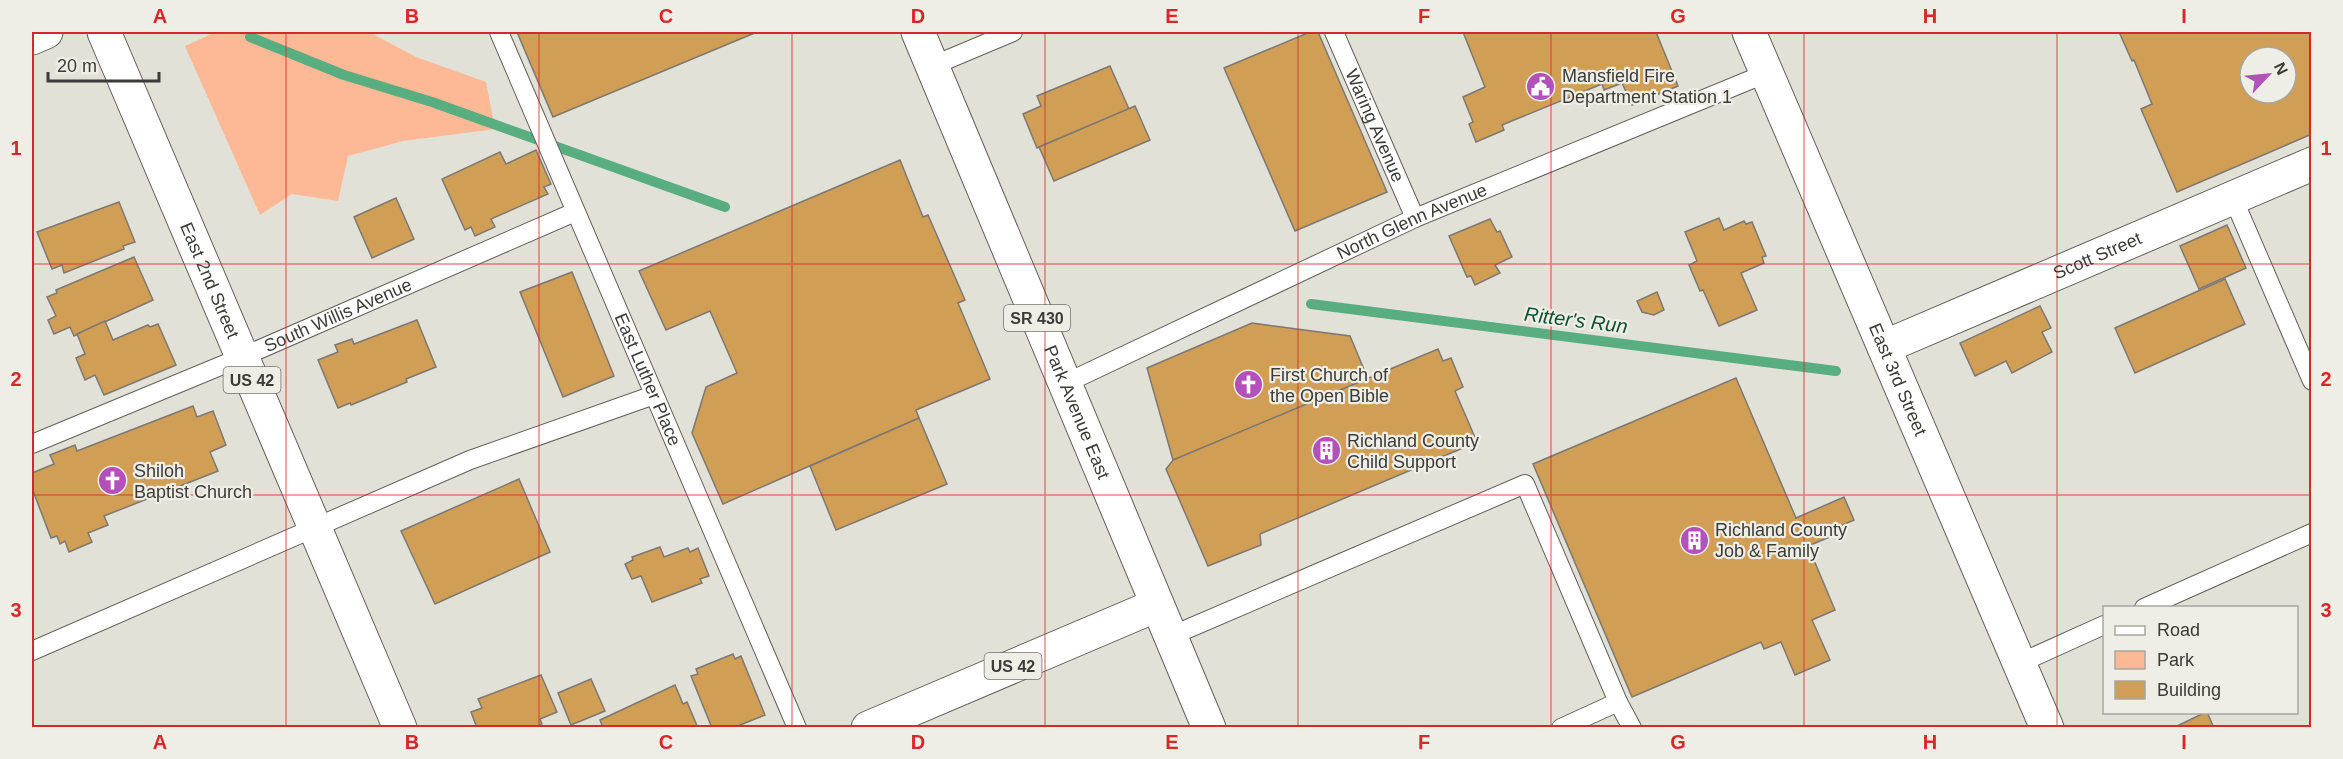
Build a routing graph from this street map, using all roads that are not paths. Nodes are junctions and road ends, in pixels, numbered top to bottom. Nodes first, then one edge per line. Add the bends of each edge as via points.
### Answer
1 (46, 32) edge
2 (104, 32) edge
3 (499, 32) edge
4 (918, 32) edge
5 (1013, 32) edge
6 (1335, 32) edge
7 (1749, 32) edge
8 (32, 38) edge
9 (932, 66) junction
10 (1767, 73) junction
11 (2312, 164) edge
12 (2234, 198) junction
13 (575, 212) junction
14 (1415, 218) junction
15 (1884, 347) junction
16 (242, 357) junction
17 (2312, 381) edge
18 (1064, 384) junction
19 (654, 394) junction
20 (32, 444) edge
21 (315, 528) junction
22 (2312, 533) edge
23 (1157, 605) junction
24 (2148, 606) edge
25 (2103, 625) edge
26 (1171, 636) junction
27 (32, 651) edge
28 (2020, 663) junction
29 (1618, 702) junction
30 (400, 728) edge
31 (797, 728) edge
32 (868, 728) edge
33 (1209, 728) edge
34 (1561, 728) edge
35 (1632, 728) edge
36 (2047, 728) edge

1 - 8 main road
2 - 16 main road, East 2nd Street / US 42
3 - 13 lane, East Luther Place
4 - 9 main road, Park Avenue East / SR 430
5 - 9 lane
6 - 14 lane, Waring Avenue
7 - 10 main road, East 3rd Street
9 - 18 main road, Park Avenue East / SR 430
10 - 14 lane, North Glenn Avenue
10 - 15 main road, East 3rd Street
11 - 12 main road, Scott Street
12 - 15 main road, Scott Street
12 - 17 lane
13 - 16 lane, South Willis Avenue
13 - 19 lane, East Luther Place
14 - 18 lane, North Glenn Avenue
15 - 28 main road, East 3rd Street
16 - 20 lane, South Willis Avenue
16 - 21 main road, East 2nd Street / US 42
18 - 23 main road, Park Avenue East / SR 430
19 - 21 lane via 470,460
19 - 31 lane, East Luther Place
21 - 27 lane
21 - 30 main road, East 2nd Street / US 42
22 - 24 lane
23 - 26 main road, Park Avenue East
23 - 32 main road, US 42
25 - 28 lane
26 - 29 lane via 1525,484
26 - 33 main road, Park Avenue East
28 - 36 main road, East 3rd Street
29 - 34 lane
29 - 35 lane

